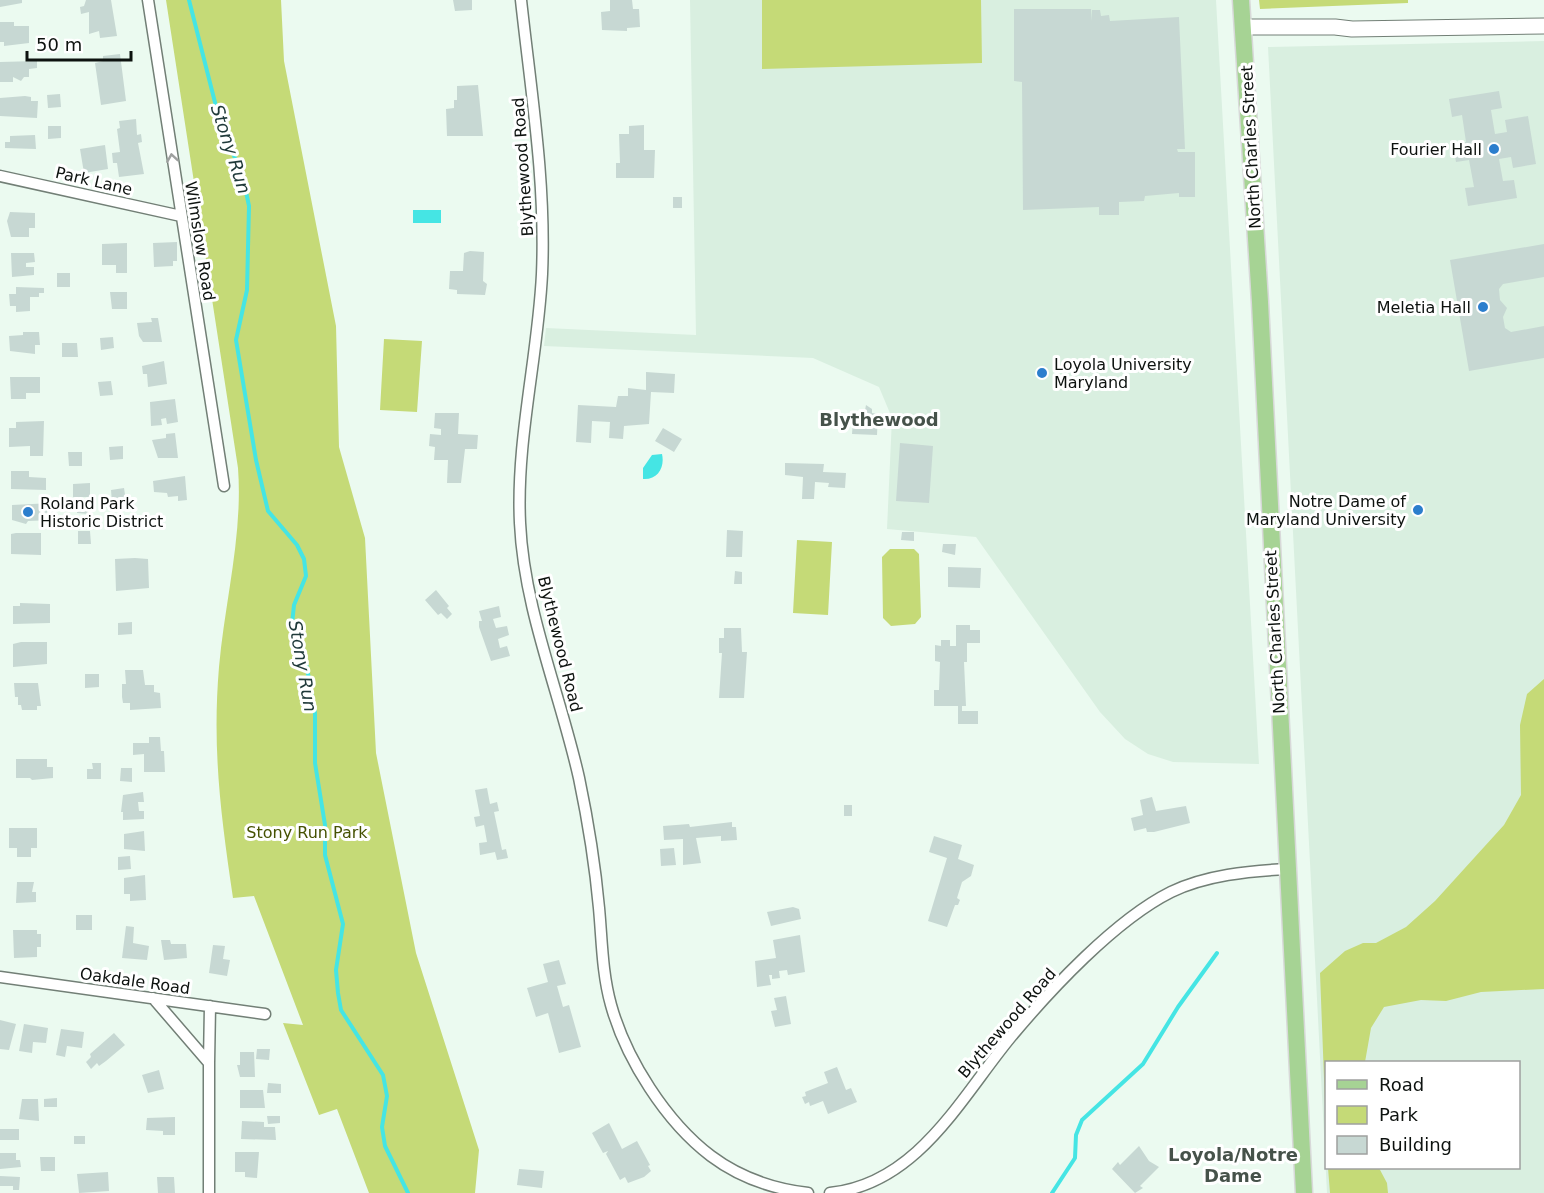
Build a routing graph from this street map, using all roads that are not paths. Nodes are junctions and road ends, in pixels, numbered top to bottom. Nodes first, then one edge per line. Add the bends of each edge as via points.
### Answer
1 (148, 0) edge
2 (521, 0) edge
3 (1241, 0) edge
4 (1544, 26) edge
5 (1243, 27) junction
6 (0, 176) edge
7 (181, 216) junction
8 (224, 486) dead end
9 (1287, 869) junction
10 (0, 977) edge
11 (153, 998) junction
12 (210, 1006) junction
13 (265, 1014) dead end
14 (209, 1063) junction
15 (209, 1193) edge
16 (808, 1193) edge
17 (830, 1193) edge
18 (1304, 1193) edge

7 -> 1 street, Wilmslow Road
2 - 16 street, Blythewood Road via 538,135 543,232 538,327 521,472 522,543 532,602 573,752 589,829 610,1003 645,1080 695,1142 743,1174 775,1187
3 - 5 main road, North Charles Street
4 - 5 street via 1352,30
5 - 9 main road, North Charles Street
6 - 7 street, Park Lane
7 - 8 street, Wilmslow Road
9 - 17 street, Blythewood Road via 1202,881 1172,891 1148,906 1042,1001 910,1160 870,1183
9 - 18 main road, North Charles Street
10 - 11 street, Oakdale Road
11 - 12 street, Oakdale Road
11 - 14 street
12 - 13 street, Oakdale Road
12 - 14 street
14 - 15 street

